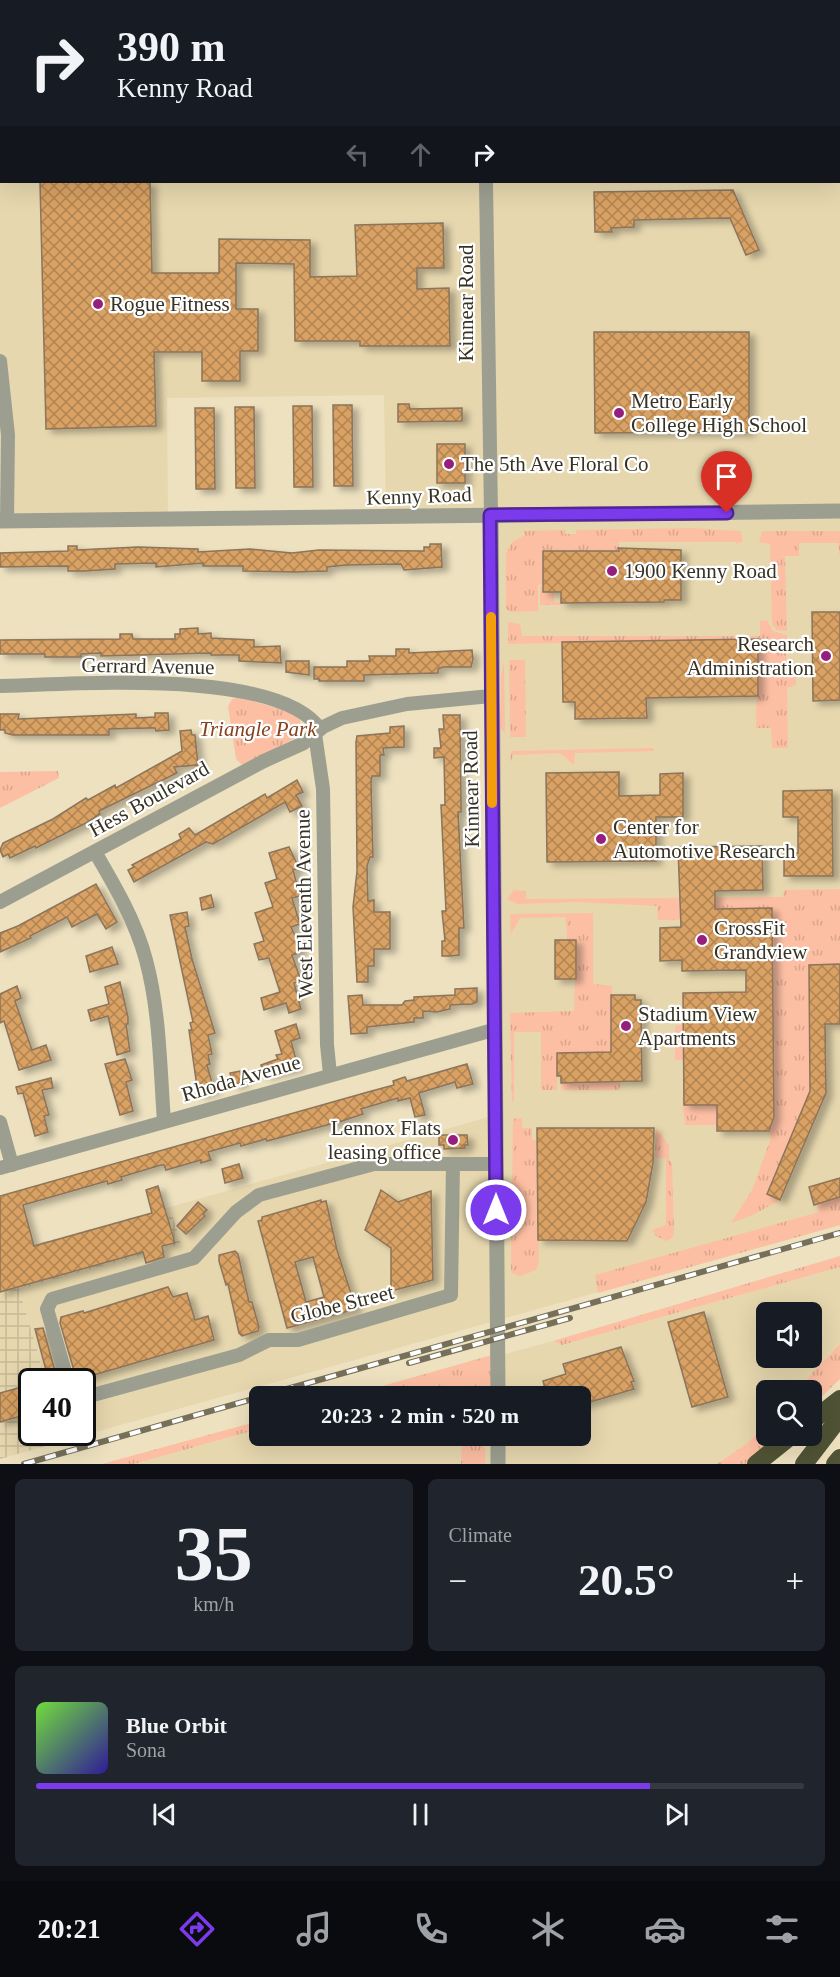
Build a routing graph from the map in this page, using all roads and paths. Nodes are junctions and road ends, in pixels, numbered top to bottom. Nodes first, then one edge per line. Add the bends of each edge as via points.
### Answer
1 (486, 183) edge
2 (0, 361) edge
3 (840, 511) edge
4 (490, 515) junction
5 (4, 521) edge
6 (0, 686) edge
7 (491, 696) junction
8 (317, 731) junction
9 (94, 852) junction
10 (0, 902) edge
11 (493, 1030) junction
12 (330, 1074) junction
13 (164, 1121) junction
14 (0, 1122) edge
15 (453, 1164) junction
16 (496, 1164) junction
17 (6, 1166) edge
18 (64, 1368) edge
19 (498, 1386) edge
20 (96, 1394) edge
21 (840, 1400) edge
22 (822, 1413) edge
23 (840, 1418) edge
24 (498, 1446) edge
25 (778, 1446) edge
26 (840, 1458) edge
27 (498, 1464) edge
28 (756, 1464) edge
29 (804, 1464) edge
30 (835, 1464) edge

1 - 4 street, Kinnear Road
2 - 5 street via 8,435
3 - 4 street, Kenny Road
4 - 5 street, Kenny Road
4 - 7 street, Kinnear Road
6 - 8 street, Gerrard Avenue via 205,684 259,696 300,711 312,718
7 - 8 street, Hess Boulevard via 390,707 342,718
7 - 11 street, Kinnear Road
8 - 9 street, Hess Boulevard via 304,742
8 - 12 street, West Eleventh Avenue via 323,789
9 - 10 street, Hess Boulevard
9 - 13 street via 136,930 146,959 155,1011
11 - 12 street, Rhoda Avenue
11 - 16 street, Kinnear Road
12 - 13 street, Rhoda Avenue
13 - 17 street, Rhoda Avenue
14 - 17 street
15 - 16 street
15 - 18 street via 374,1164 259,1195 236,1212 194,1258 52,1299 47,1309
15 - 20 street, Globe Street via 451,1295 298,1340 269,1340 239,1355
16 - 19 street, Kinnear Road
21 - 22 highway
23 - 29 highway
24 - 27 street
25 - 28 highway
26 - 30 highway

